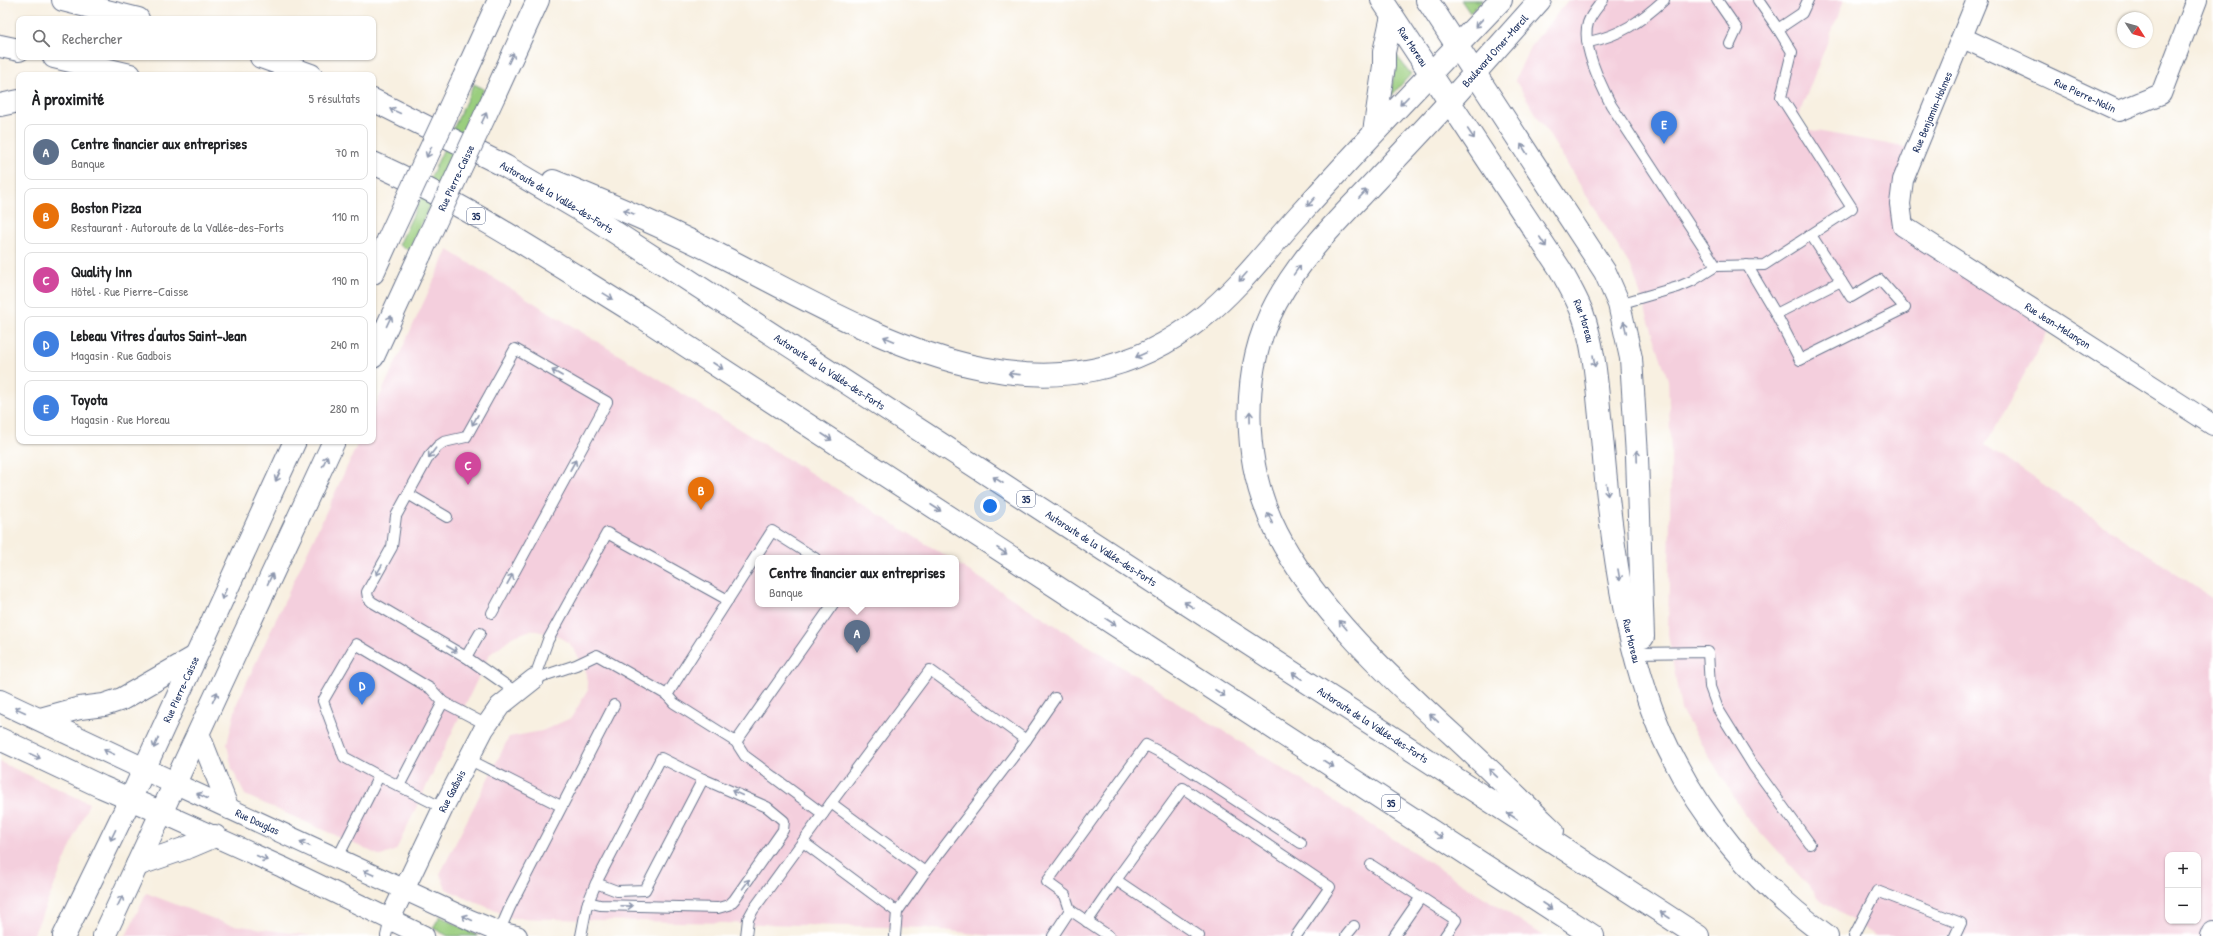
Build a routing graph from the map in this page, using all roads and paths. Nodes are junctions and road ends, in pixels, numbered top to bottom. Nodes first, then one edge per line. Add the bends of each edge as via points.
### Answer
1 (63, 0) edge
2 (499, 0) edge
3 (538, 0) edge
4 (1427, 0) edge
5 (1501, 0) edge
6 (1540, 0) edge
7 (1603, 0) edge
8 (1664, 0) edge
9 (1717, 0) edge
10 (1758, 0) edge
11 (1808, 0) edge
12 (1978, 0) edge
13 (2197, 0) edge
14 (1387, 8) edge
15 (126, 16) edge
16 (1778, 29) junction
17 (1963, 38) junction
18 (1589, 42) junction
19 (1730, 44) dead end
20 (0, 46) edge
21 (1457, 46) junction
22 (16, 49) edge
23 (67, 60) edge
24 (269, 60) edge
25 (117, 72) edge
26 (303, 72) edge
27 (1431, 73) junction
28 (1475, 73) junction
29 (16, 101) edge
30 (376, 101) edge
31 (1450, 102) junction
32 (0, 104) edge
33 (1374, 132) junction
34 (455, 140) junction
35 (376, 164) edge
36 (376, 175) edge
37 (1903, 226) joint
38 (1810, 235) junction
39 (1747, 265) junction
40 (376, 266) edge
41 (1716, 266) junction
42 (575, 276) junction
43 (1841, 281) junction
44 (1619, 304) junction
45 (1776, 314) junction
46 (376, 350) edge
47 (2213, 424) edge
48 (294, 444) edge
49 (333, 444) edge
50 (408, 494) junction
51 (448, 517) dead end
52 (757, 555) edge
53 (810, 555) edge
54 (755, 558) edge
55 (728, 600) junction
56 (831, 607) edge
57 (492, 613) dead end
58 (480, 633) dead end
59 (1640, 653) junction
60 (195, 657) junction
61 (466, 657) junction
62 (534, 679) junction
63 (516, 692) junction
64 (667, 695) junction
65 (1055, 698) dead end
66 (0, 701) edge
67 (444, 702) junction
68 (614, 705) dead end
69 (40, 719) junction
70 (487, 725) junction
71 (199, 733) junction
72 (0, 739) edge
73 (1026, 740) junction
74 (736, 742) junction
75 (468, 759) junction
76 (144, 768) junction
77 (379, 776) junction
78 (704, 779) junction
79 (174, 783) junction
80 (399, 786) junction
81 (130, 800) junction
82 (831, 804) junction
83 (561, 806) junction
84 (443, 808) junction
85 (229, 809) junction
86 (160, 812) junction
87 (823, 814) junction
88 (215, 836) junction
89 (802, 842) junction
90 (1301, 843) dead end
91 (1810, 844) dead end
92 (337, 859) junction
93 (137, 864) junction
94 (1371, 865) dead end
95 (1592, 867) junction
96 (925, 872) junction
97 (1116, 880) junction
98 (596, 883) junction
99 (404, 889) junction
100 (1421, 897) junction
101 (588, 902) junction
102 (1070, 910) junction
103 (897, 912) junction
104 (1087, 922) junction
105 (1354, 926) dead end
106 (388, 928) edge
107 (2213, 931) edge
108 (508, 934) edge
109 (64, 936) edge
110 (104, 936) edge
111 (424, 936) edge
112 (581, 936) edge
113 (746, 936) edge
114 (895, 936) edge
115 (1053, 936) edge
116 (1109, 936) edge
117 (1199, 936) edge
118 (1296, 936) edge
119 (1346, 936) edge
120 (1394, 936) edge
121 (1445, 936) edge
122 (1594, 936) edge
123 (1698, 936) edge
124 (1827, 936) edge
125 (1854, 936) edge
126 (1955, 936) edge
127 (2211, 936) edge

1 - 15 main road
2 -> 40 main road, bridge
46 -> 3 main road, Rue Pierre-Caisse, bridge
4 - 21 main road, Rue Moreau
5 -> 21 main road
6 - 28 main road, Boulevard Omer-Marcil
7 - 18 lane via 1588,24
8 - 18 lane via 1630,28 1615,36
9 - 19 lane via 1737,29
10 - 16 lane
11 - 16 lane via 1802,13
12 - 17 street, Rue Benjamin-Holmes
13 - 17 street, Rue Pierre-Nolin via 2161,94 2119,111
14 - 27 main road, Rue Moreau
14 - 33 main road via 1384,66
16 - 38 lane via 1792,52 1780,97 1852,208
17 - 37 street, Rue Benjamin-Holmes via 1903,180 1900,204
18 - 41 lane via 1592,64 1611,105
20 - 22 main road
21 - 27 main road
21 - 28 main road, Rue Moreau
23 - 25 main road
24 - 26 main road
27 - 31 main road, Rue Moreau
27 -> 33 main road
28 - 31 main road, Boulevard Omer-Marcil
44 -> 28 main road, Rue Moreau via 1592,252
29 - 32 main road
34 -> 30 main road, Autoroute de la Vallée-des-Forts / 35
31 -> 59 main road, Rue Moreau via 1560,269 1582,312 1594,359 1612,536
95 -> 31 main road, Boulevard Omer-Marcil via 1425,710 1346,628 1311,586 1278,535 1256,473 1250,420 1252,386 1258,352 1276,303 1295,273 1327,232
33 -> 34 main road via 1204,317 1155,349 1123,362 1084,372 1041,376 968,367 900,344 836,315 666,227
95 -> 34 main road, Autoroute de la Vallée-des-Forts / 35 via 644,250 524,176
35 - 42 main road, 35 via 488,222
36 - 42 main road via 457,213
37 - 47 street, Rue Jean-Melançon
38 - 39 lane via 1764,265
38 - 43 lane
39 - 41 lane
39 - 45 lane
41 - 44 lane via 1678,287
42 -> 122 main road, 35
43 - 45 lane
43 - 45 lane via 1851,297 1880,280 1905,308 1800,360
59 -> 44 main road, Rue Moreau via 1634,383 1628,336
48 -> 60 main road, Rue Pierre-Caisse
71 -> 49 main road
50 - 51 lane
57 -> 50 lane via 607,402 515,349 466,437 444,442 433,451
50 -> 61 lane via 396,516 392,547 368,589 368,598
52 - 53 lane via 772,531
54 - 55 lane
55 - 62 lane via 607,533 548,640
55 - 64 lane
56 - 74 lane
58 - 61 lane
59 - 91 lane via 1708,652 1710,687 1718,709 1754,767
59 - 124 main road, Rue Moreau via 1647,694 1671,754 1694,793 1718,829 1771,889
60 - 69 main road via 122,699
60 -> 76 main road, Rue Pierre-Caisse
61 - 63 lane
62 - 63 street, Rue Gadbois
62 - 64 lane via 597,656
63 - 70 street, Rue Gadbois via 500,706
64 - 74 lane via 674,703
65 - 73 lane
69 -> 66 main road, Rue Douglas
67 - 70 lane
67 - 77 lane via 431,689 356,644 323,701 344,757
67 - 80 lane
68 - 83 lane
76 -> 69 main road, Rue Douglas
70 - 75 street, Rue Gadbois
71 - 79 main road
71 - 85 street
72 -> 81 main road
73 - 82 lane via 930,670
73 - 96 lane
74 - 87 lane via 745,756
75 - 83 lane
75 - 84 street, Rue Gadbois
76 - 79 main road, Rue Douglas
76 - 81 main road, Rue Pierre-Caisse
77 - 80 lane
77 - 92 lane
78 - 98 lane via 645,890 617,891
78 - 98 lane via 661,758
101 -> 78 lane via 600,905 718,908 732,902 783,830 784,821 767,807
85 -> 79 street, Rue Douglas
79 - 86 main road
80 - 84 lane
81 - 86 main road
81 -> 109 main road, Rue Pierre-Caisse
82 - 87 lane
82 - 96 lane
83 - 108 lane
84 - 99 street, Rue Gadbois
92 -> 85 street, Rue Douglas
86 - 88 street
86 - 93 main road
87 - 89 lane
88 - 93 main road via 189,848
88 -> 106 street
89 - 103 lane
89 - 113 lane via 753,910 748,919
90 - 102 lane via 1171,758 1146,745 1047,882 1065,895
99 -> 92 street, Rue Douglas
110 -> 93 main road
94 - 100 lane
123 -> 95 main road, Autoroute de la Vallée-des-Forts / 35
96 - 103 lane
97 - 104 lane
97 - 117 lane
97 - 118 lane via 1183,788 1330,887
98 - 101 lane
99 - 106 street, Rue Gadbois
108 -> 99 street, Rue Douglas
100 - 120 lane
100 - 121 lane via 1456,920
101 - 112 lane
102 - 104 lane
102 - 115 lane
103 - 114 lane
104 - 116 lane
105 - 119 lane
106 - 111 street
107 - 127 street
125 - 126 lane via 1876,891 1960,923

